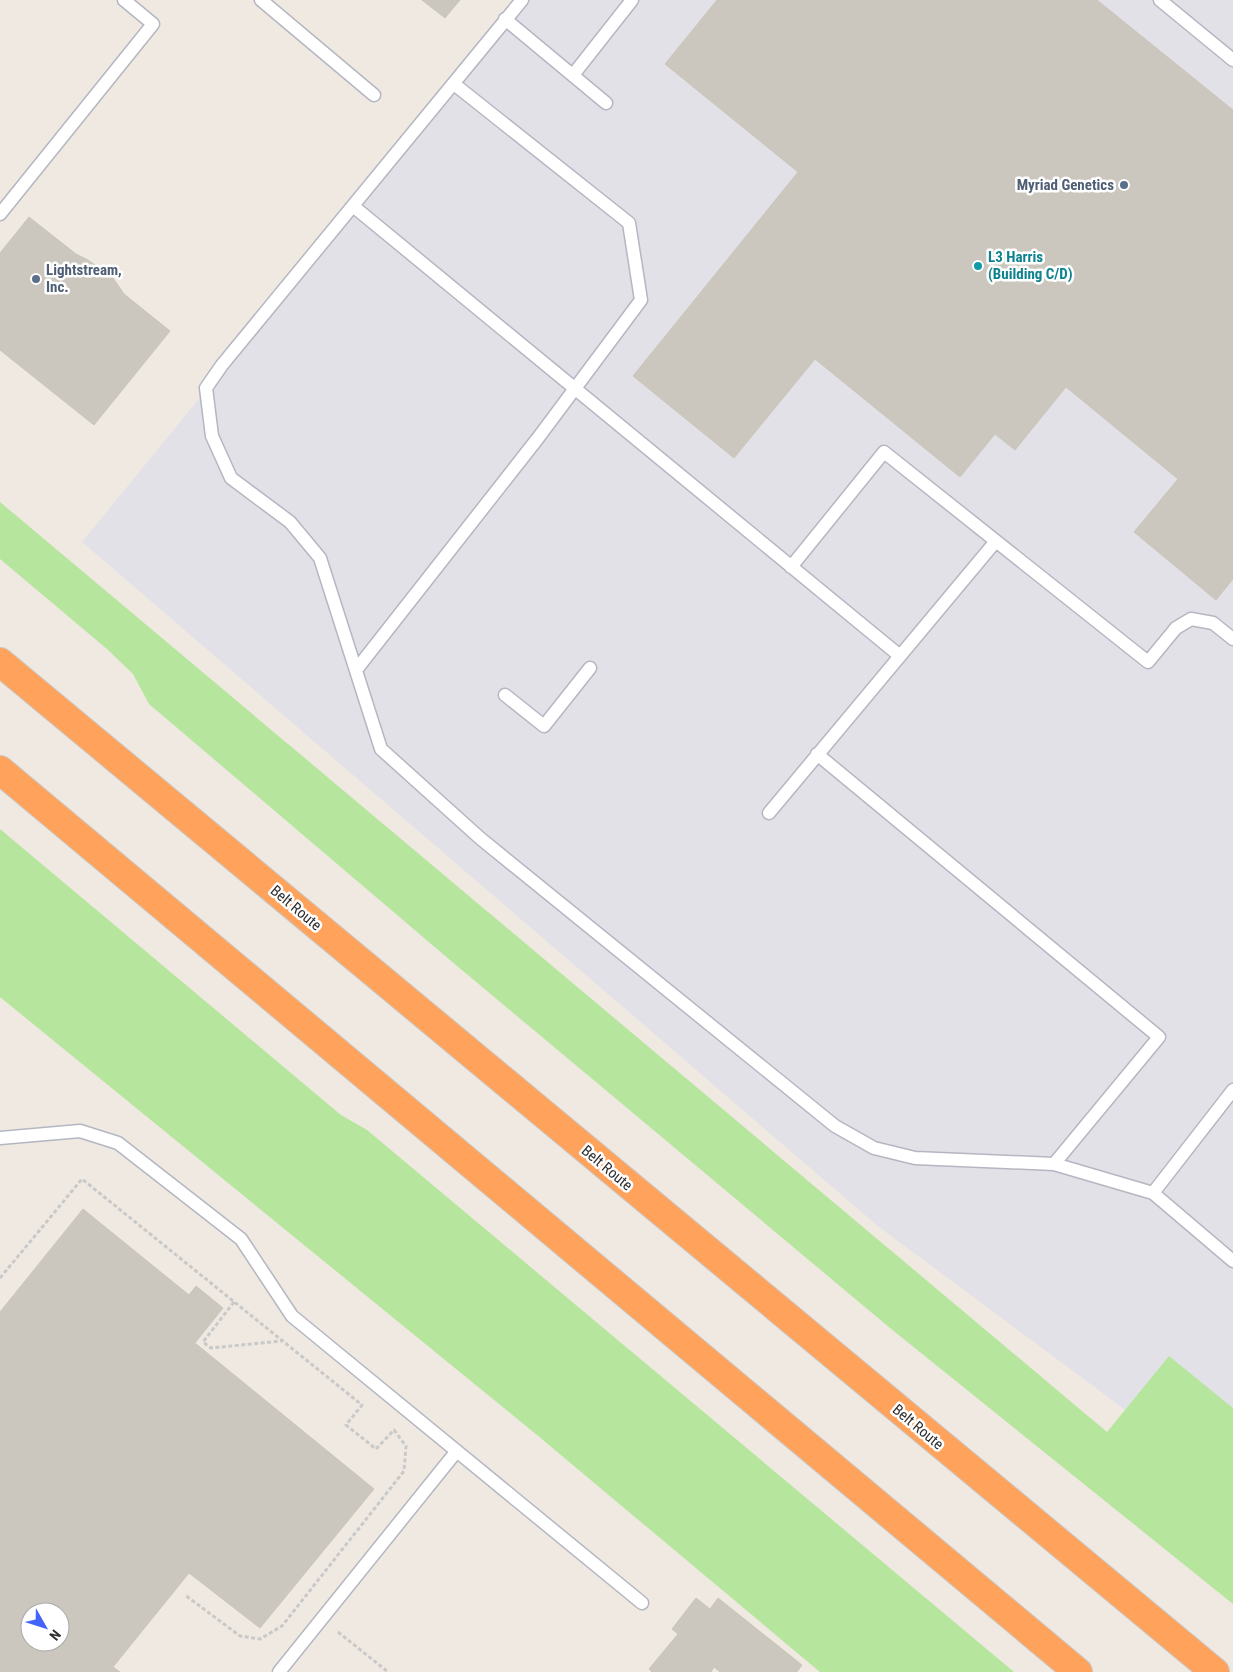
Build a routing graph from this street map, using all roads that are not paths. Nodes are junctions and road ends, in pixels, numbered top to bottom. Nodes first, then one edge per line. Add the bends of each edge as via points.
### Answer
1 (124, 0) edge
2 (261, 0) edge
3 (522, 0) edge
4 (632, 0) edge
5 (1160, 0) edge
6 (505, 19) junction
7 (1233, 60) edge
8 (573, 75) junction
9 (454, 84) junction
10 (374, 94) dead end
11 (606, 103) dead end
12 (353, 206) junction
13 (0, 214) edge
14 (575, 388) junction
15 (996, 541) junction
16 (791, 567) junction
17 (1233, 639) edge
18 (900, 656) junction
19 (0, 662) edge
20 (590, 668) dead end
21 (356, 670) junction
22 (504, 695) dead end
23 (817, 754) junction
24 (0, 770) edge
25 (769, 813) dead end
26 (1233, 1090) edge
27 (0, 1138) edge
28 (1054, 1164) junction
29 (1153, 1193) junction
30 (1233, 1261) edge
31 (456, 1452) junction
32 (1097, 1575) junction
33 (987, 1598) junction
34 (642, 1603) dead end
35 (279, 1672) edge
36 (1063, 1672) edge
37 (1078, 1672) edge
38 (1215, 1672) edge
39 (1230, 1672) edge

1 - 13 lane via 154,24
2 - 10 lane
3 - 6 lane
4 - 8 lane
5 - 7 lane
6 - 8 lane
6 - 9 lane
8 - 11 lane
9 - 12 lane
9 - 14 lane via 629,223 641,300
12 - 14 lane
12 - 21 lane via 206,388 212,436 231,478 290,522 320,558
14 - 16 lane
14 - 21 lane
15 - 16 lane via 884,452
15 - 17 lane via 1148,662 1176,628 1191,619 1213,623
15 - 18 lane
16 - 18 lane
18 - 23 lane
19 - 32 highway, Belt Route
20 - 22 lane via 544,726
21 - 28 lane via 381,749 481,839 835,1126 874,1148 915,1158
23 - 25 lane
23 - 28 lane via 1159,1036
24 - 33 highway
26 - 29 lane
27 - 31 lane via 80,1130 118,1143 241,1239 292,1316
28 - 29 lane
29 - 30 lane
31 - 34 lane
31 - 35 lane
32 - 38 highway, Belt Route
32 - 39 highway
33 - 36 highway
33 - 37 highway

